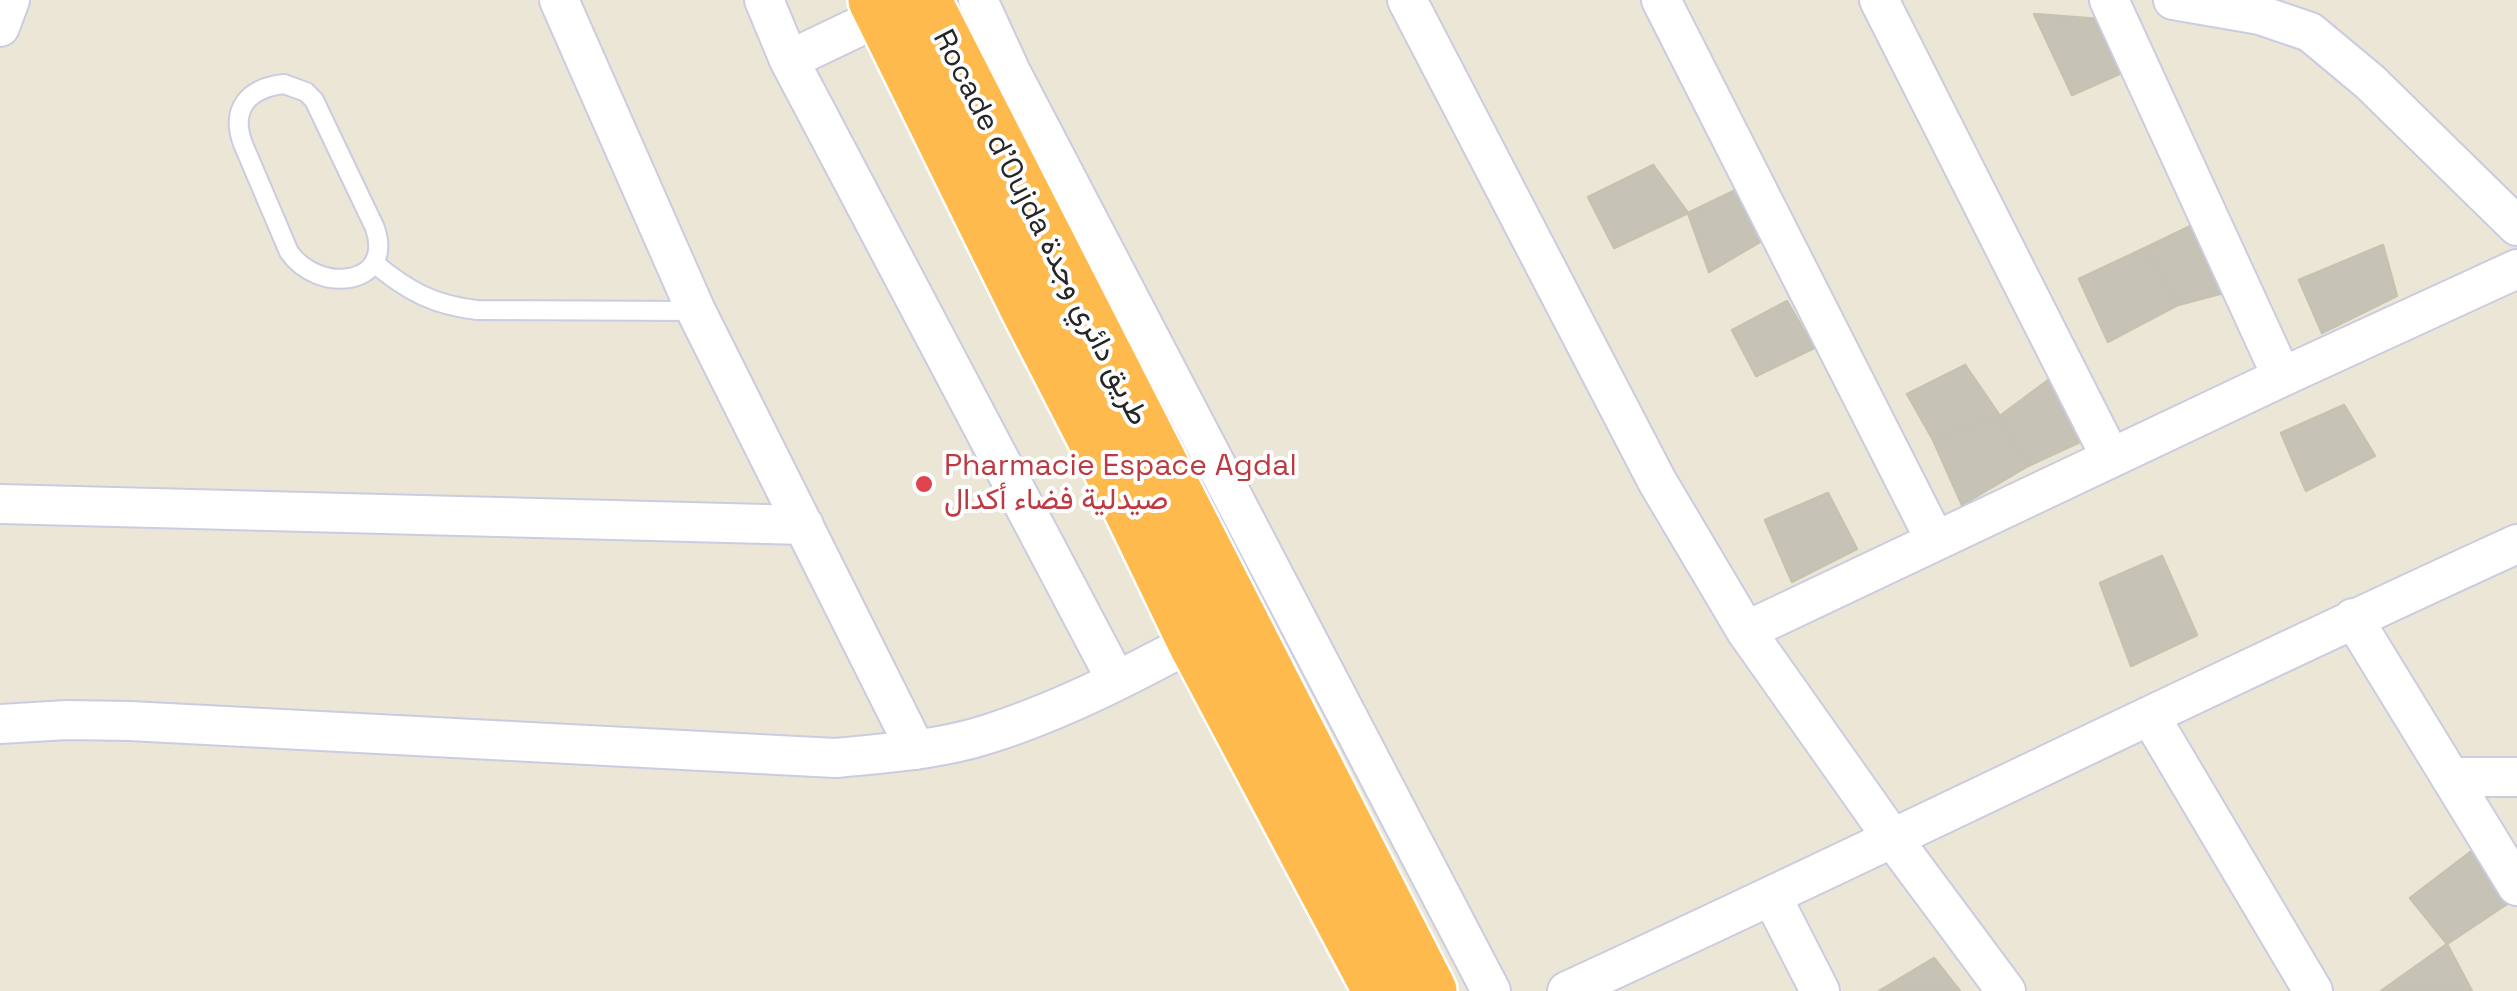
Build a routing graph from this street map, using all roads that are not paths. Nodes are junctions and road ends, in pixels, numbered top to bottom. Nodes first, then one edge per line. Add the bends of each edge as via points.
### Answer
1 (10, 0) edge
2 (559, 0) edge
3 (764, 0) edge
4 (978, 0) edge
5 (1408, 0) edge
6 (1661, 0) edge
7 (1879, 0) edge
8 (2109, 0) edge
9 (2173, 0) edge
10 (894, 5) edge
11 (0, 27) edge
12 (790, 60) junction
13 (2517, 226) edge
14 (374, 263) junction
15 (2517, 269) edge
16 (696, 311) junction
17 (2282, 377) junction
18 (2111, 458) junction
19 (0, 504) edge
20 (804, 525) junction
21 (1935, 540) junction
22 (2517, 544) edge
23 (2354, 618) junction
24 (1217, 629) junction
25 (1746, 631) junction
26 (1116, 680) junction
27 (2150, 716) junction
28 (0, 724) edge
29 (916, 750) junction
30 (2450, 776) junction
31 (2517, 776) edge
32 (1893, 839) junction
33 (2517, 886) edge
34 (1772, 897) junction
35 (1381, 991) edge
36 (1429, 991) edge
37 (1491, 991) edge
38 (1567, 991) edge
39 (1820, 991) edge
40 (2006, 991) edge
41 (2314, 991) edge

1 - 11 street
2 - 16 street
3 - 12 street
4 - 37 street
5 - 25 street via 1658,481
6 - 21 street
7 - 18 street
8 - 17 street
9 - 13 street via 2260,15 2310,32
10 - 12 street
10 - 24 highway, Rocade d'Oujda طريق دائري وجدة
12 - 26 street
14 - 14 lane via 356,277 327,278 305,270 289,252 238,131 242,105 252,96 284,84 314,100 375,228
14 - 16 lane via 415,293 456,308
15 - 17 street
16 - 20 street
17 - 18 street
18 - 21 street
19 - 20 street
20 - 29 street
21 - 25 street
22 - 23 street
23 - 27 street
23 - 30 street
24 - 26 street
24 - 35 highway, Rocade d'Oujda طريق دائري وجدة
24 - 36 highway, Rocade d'Oujda طريق دائري وجدة
25 - 32 street
26 - 29 street via 986,735
27 - 32 street
27 - 41 street
28 - 29 street via 130,721 835,758
30 - 31 street
30 - 33 street
32 - 34 street
32 - 40 street
34 - 38 street
34 - 39 street

